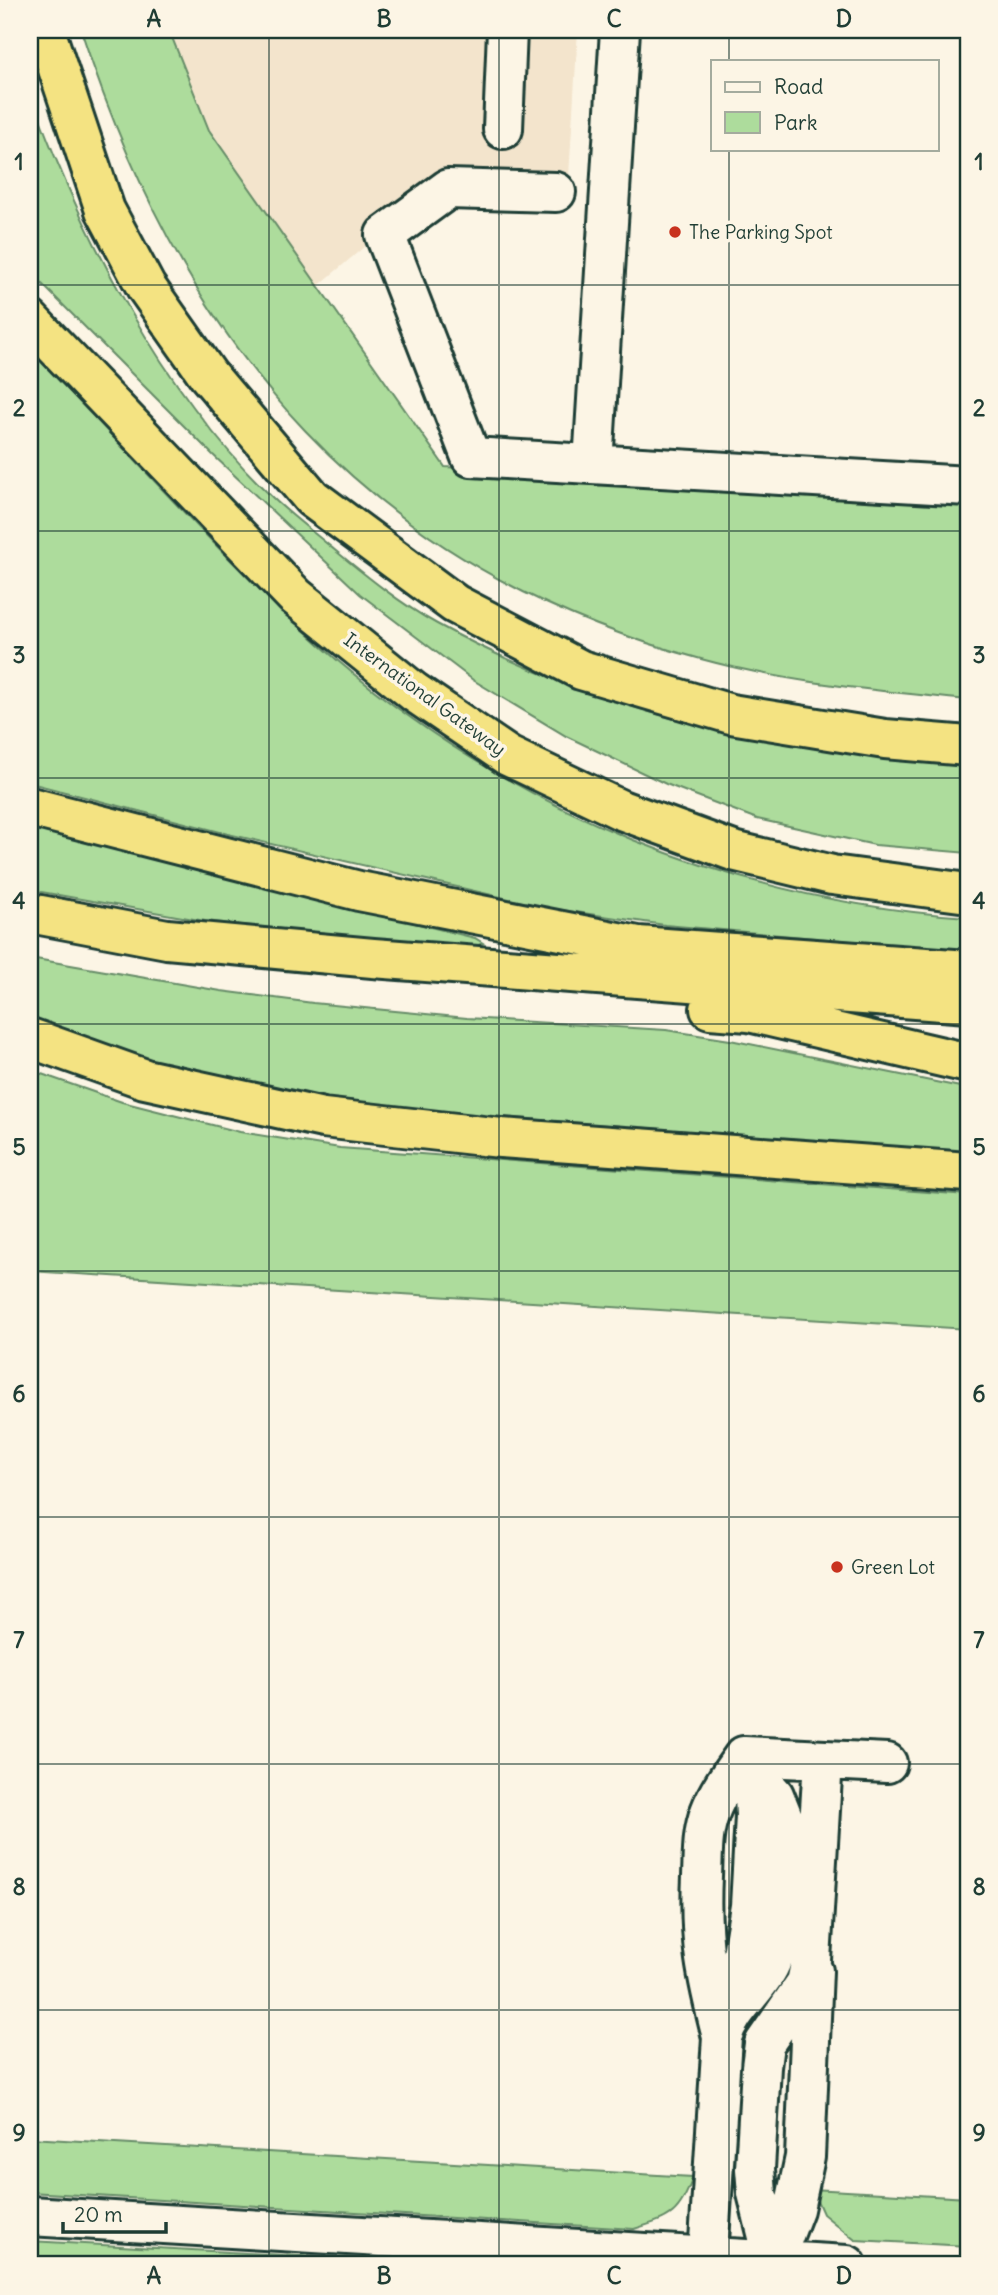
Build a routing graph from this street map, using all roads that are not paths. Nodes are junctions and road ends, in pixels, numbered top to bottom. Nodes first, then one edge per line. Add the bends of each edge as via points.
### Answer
1 (44, 30) edge
2 (507, 30) edge
3 (620, 30) edge
4 (503, 129) dead end
5 (556, 192) dead end
6 (30, 320) edge
7 (593, 464) junction
8 (968, 485) edge
9 (968, 746) edge
10 (30, 807) edge
11 (968, 893) edge
12 (30, 913) edge
13 (167, 939) junction
14 (968, 970) edge
15 (968, 1003) edge
16 (30, 1038) edge
17 (968, 1063) edge
18 (968, 1172) edge
19 (744, 1756) junction
20 (823, 1760) junction
21 (887, 1763) dead end
22 (722, 2037) junction
23 (30, 2216) edge
24 (708, 2257) junction
25 (774, 2261) junction
26 (847, 2265) edge

1 - 9 highway via 105,210 146,287 208,375 312,498 455,604 582,670 731,714 886,739
2 - 4 street
3 - 7 street
5 - 7 street via 448,188 385,235 471,457
6 - 11 highway, International Gateway via 295,596 414,692 508,756 621,810 733,850 832,875
7 - 8 street
10 - 14 highway via 359,891 638,946
12 - 13 highway
13 - 15 highway
13 - 17 highway via 470,988 749,1012
16 - 18 highway via 145,1079 323,1118 501,1138
19 - 20 street
19 - 22 street via 729,1811
19 - 22 street via 783,1813 786,1825 779,1920 768,1968 728,2018
20 - 21 street
20 - 25 street via 815,1929 806,1983 764,2044 761,2067 755,2169
22 - 24 street
23 - 24 street
24 - 25 street
25 - 26 street

